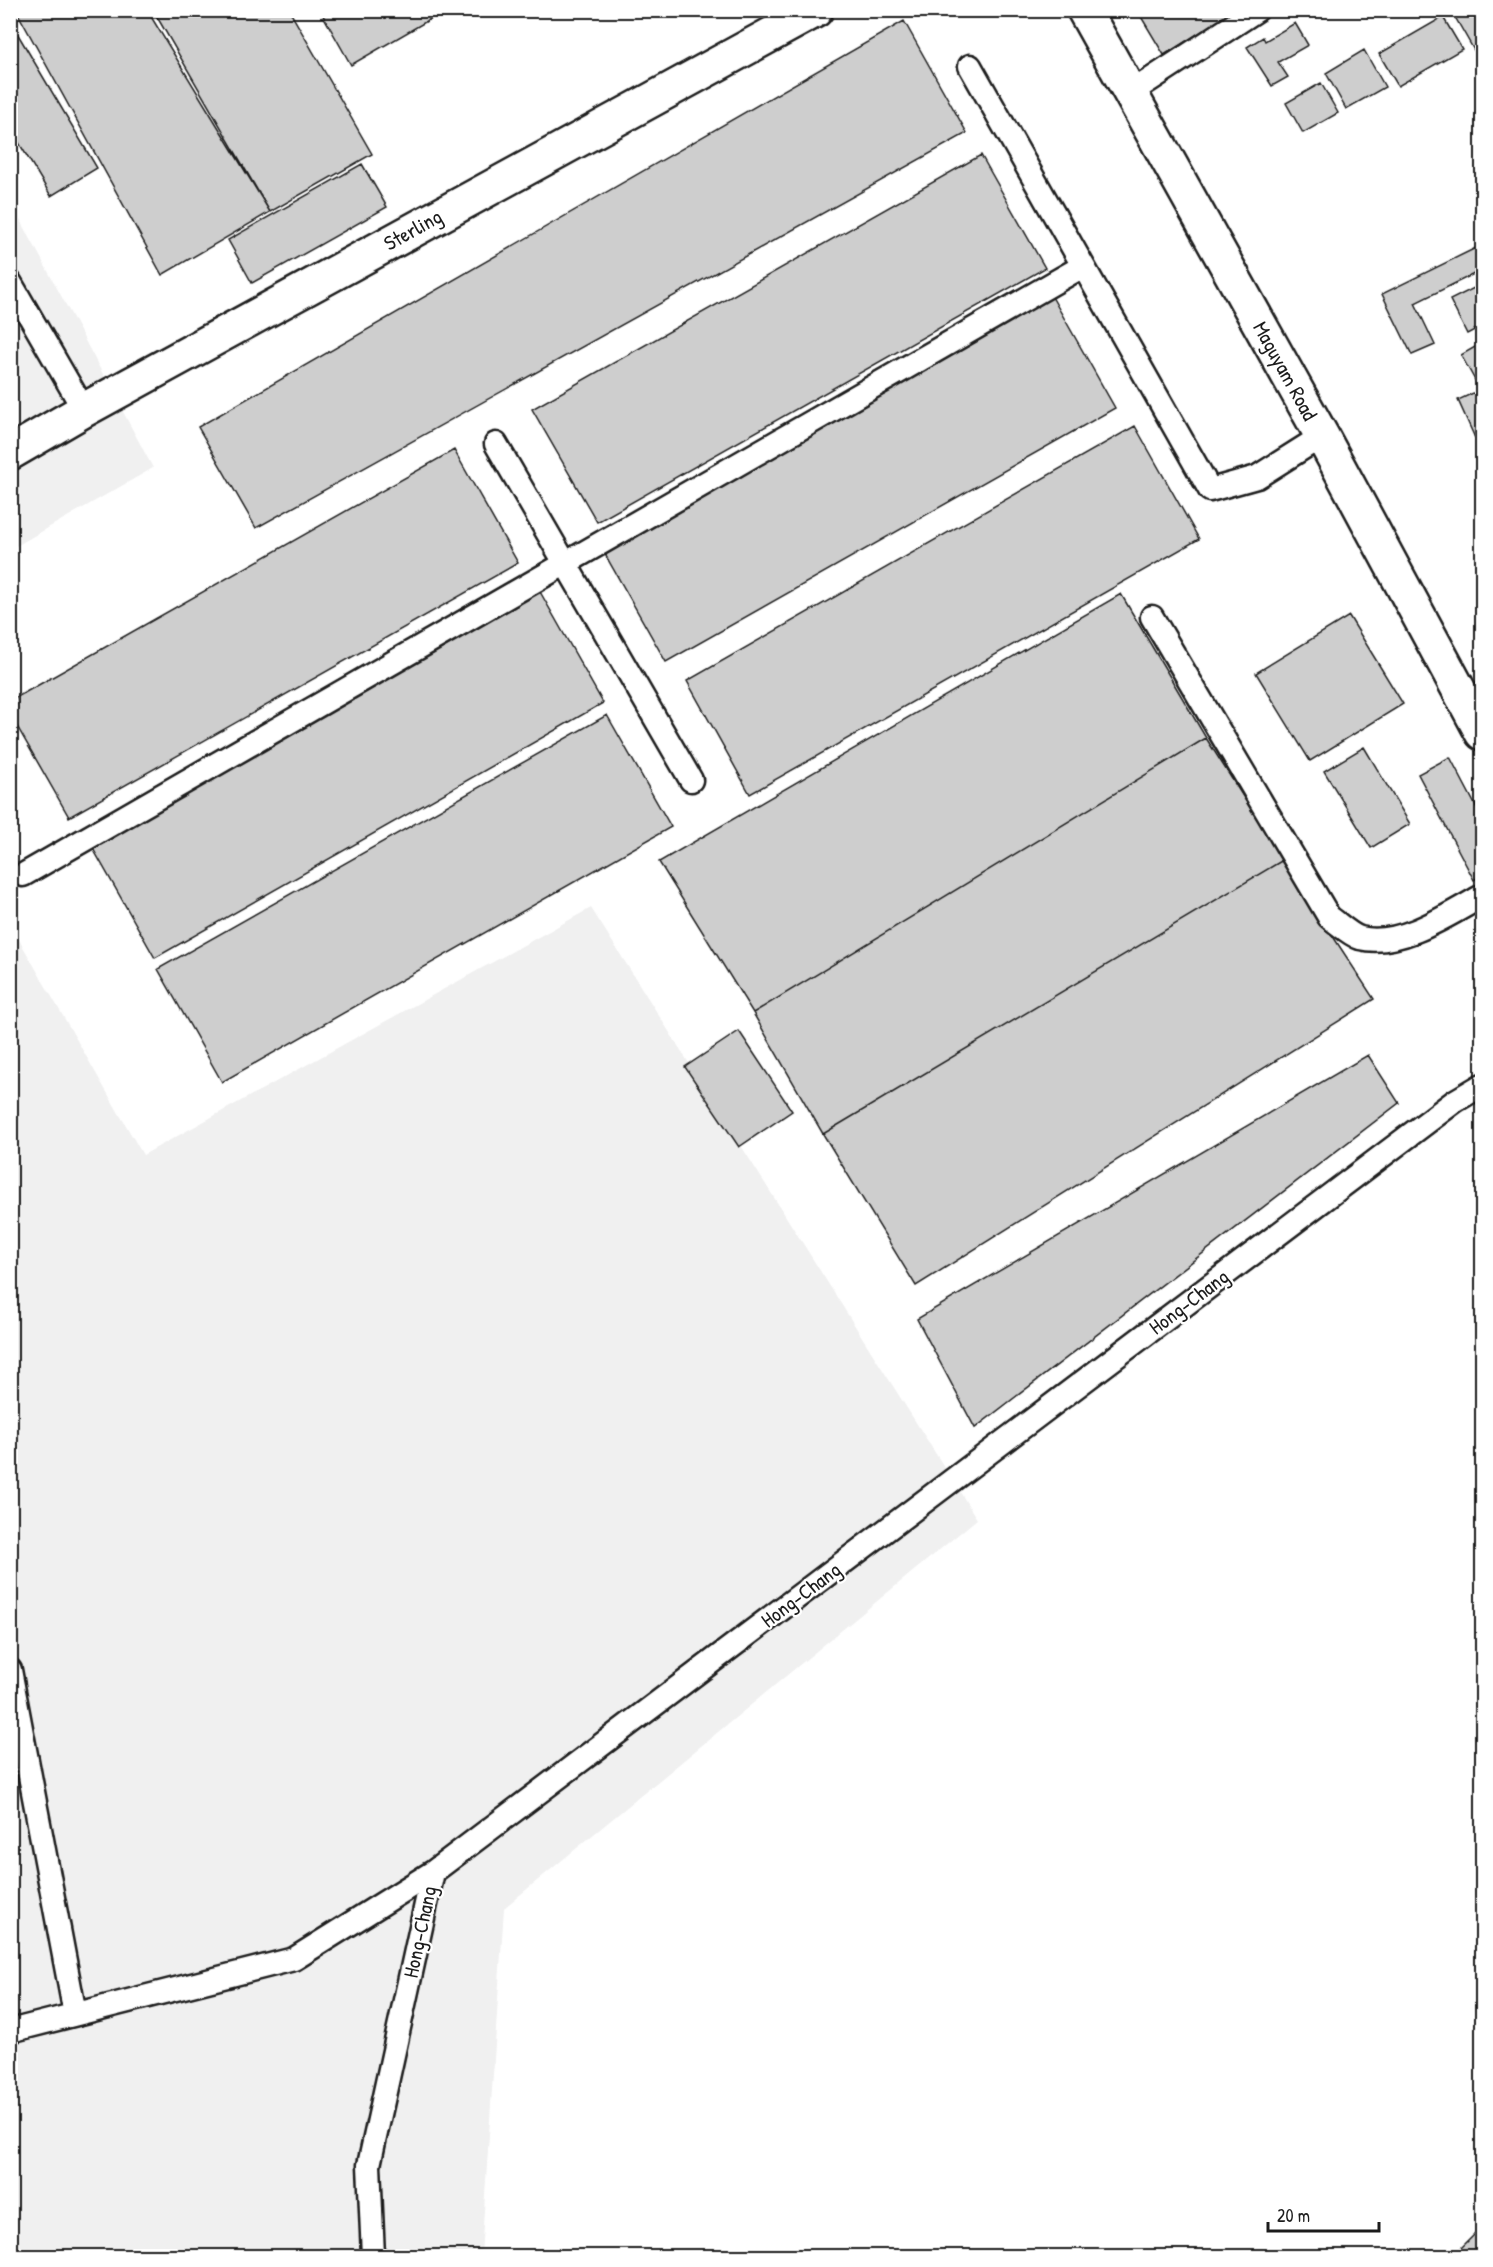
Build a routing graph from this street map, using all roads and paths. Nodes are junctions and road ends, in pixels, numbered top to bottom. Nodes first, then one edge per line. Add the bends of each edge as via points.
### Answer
1 (816, 10) edge
2 (1084, 10) edge
3 (1257, 10) edge
4 (970, 66) dead end
5 (1130, 93) junction
6 (1083, 266) junction
7 (10, 282) edge
8 (84, 410) junction
9 (1322, 436) junction
10 (496, 444) dead end
11 (10, 453) edge
12 (565, 562) junction
13 (1152, 618) dead end
14 (1482, 733) edge
15 (691, 780) dead end
16 (23, 875) dead end
17 (1482, 896) edge
18 (1482, 1085) edge
19 (10, 1670) edge
20 (433, 1872) junction
21 (75, 2014) junction
22 (10, 2031) edge
23 (373, 2256) edge

1 - 8 street, Sterling
2 - 5 street, Maguyam Road
3 - 5 lane
4 - 6 lane
5 - 9 street, Maguyam Road
6 - 9 lane via 1210,490 1257,477
6 - 12 lane
7 - 8 lane
8 - 11 street, Sterling
9 - 14 street, Maguyam Road
10 - 12 lane
12 - 15 lane
12 - 16 lane
13 - 17 lane via 1329,916 1359,938 1389,939 1419,931
18 - 20 lane, Hong-Chang via 1455,1101
19 - 21 lane
20 - 21 lane via 294,1959
20 - 23 lane, Hong-Chang via 369,2165
21 - 22 lane

